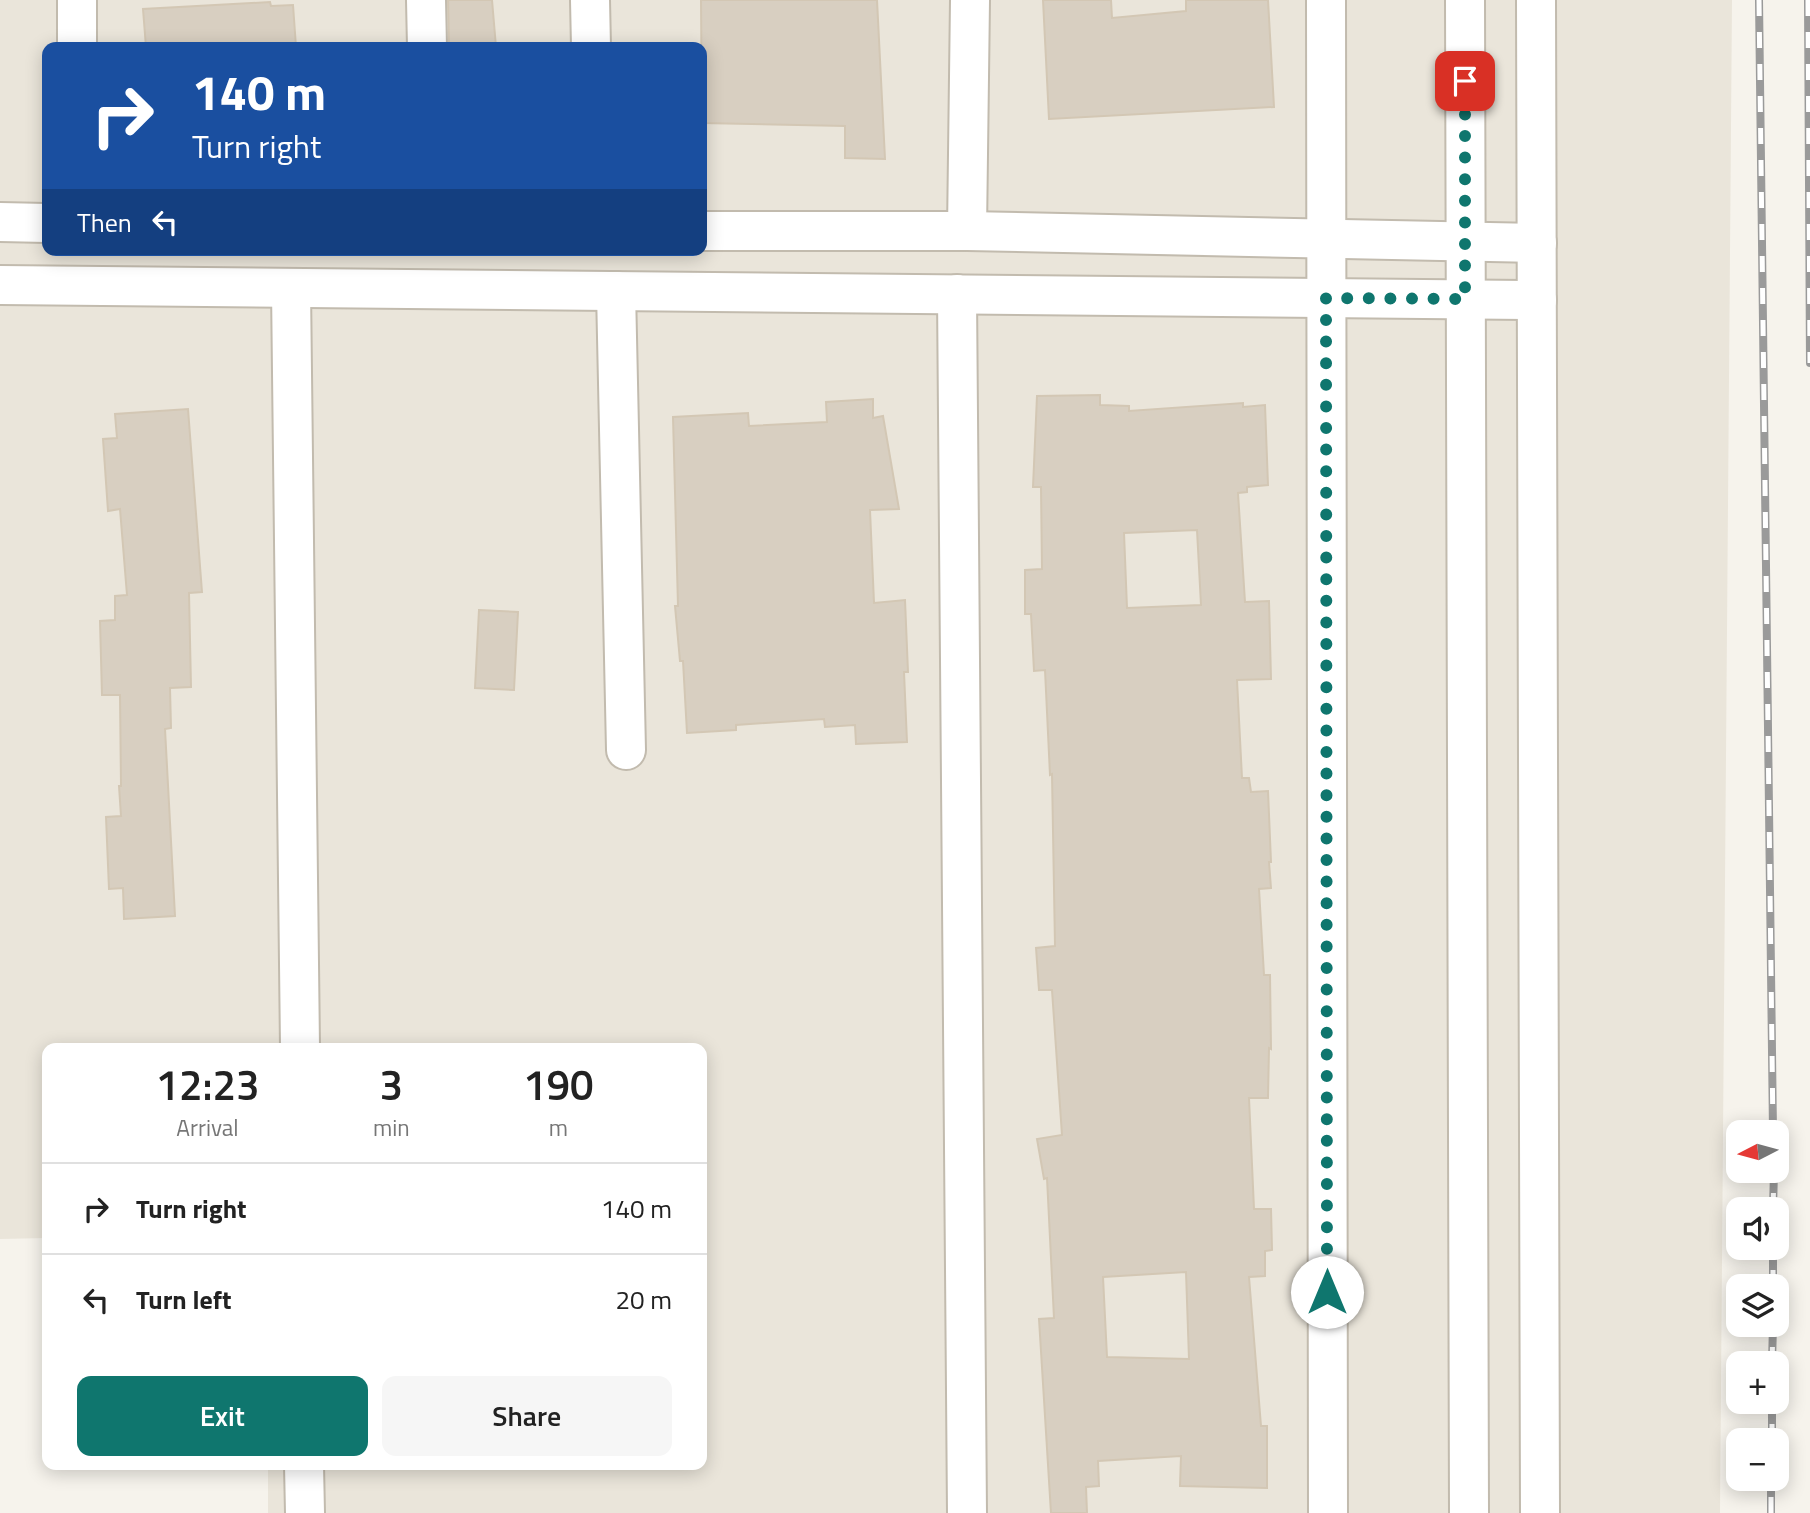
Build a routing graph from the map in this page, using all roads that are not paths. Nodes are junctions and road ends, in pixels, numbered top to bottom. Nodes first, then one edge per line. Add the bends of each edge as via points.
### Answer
1 (77, 0) edge
2 (426, 0) edge
3 (590, 0) edge
4 (970, 0) edge
5 (1326, 0) edge
6 (1465, 0) edge
7 (1536, 0) edge
8 (77, 42) edge
9 (427, 42) edge
10 (591, 42) edge
11 (0, 222) edge
12 (42, 223) edge
13 (707, 230) edge
14 (968, 231) junction
15 (1326, 240) junction
16 (1465, 242) junction
17 (1536, 243) junction
18 (0, 285) edge
19 (291, 288) junction
20 (617, 291) junction
21 (957, 294) junction
22 (1326, 298) junction
23 (1465, 299) junction
24 (1537, 300) junction
25 (626, 750) dead end
26 (300, 1043) edge
27 (304, 1470) edge
28 (305, 1513) edge
29 (967, 1513) edge
30 (1328, 1513) edge
31 (1469, 1513) edge
32 (1540, 1513) edge

1 - 8 street
2 - 9 street
3 - 10 street
4 - 14 street
5 - 15 street
6 - 16 street
7 - 17 street
11 - 12 street
13 - 14 street
14 - 15 street
15 - 16 street
15 - 22 street
16 - 17 street
16 - 23 street
17 - 24 street
18 - 19 street
19 - 20 street
19 - 26 street
20 - 21 street
20 - 25 street
21 - 22 street
21 - 29 street
22 - 23 street
22 - 30 street
23 - 24 street
23 - 31 street
24 - 32 street
27 - 28 street

